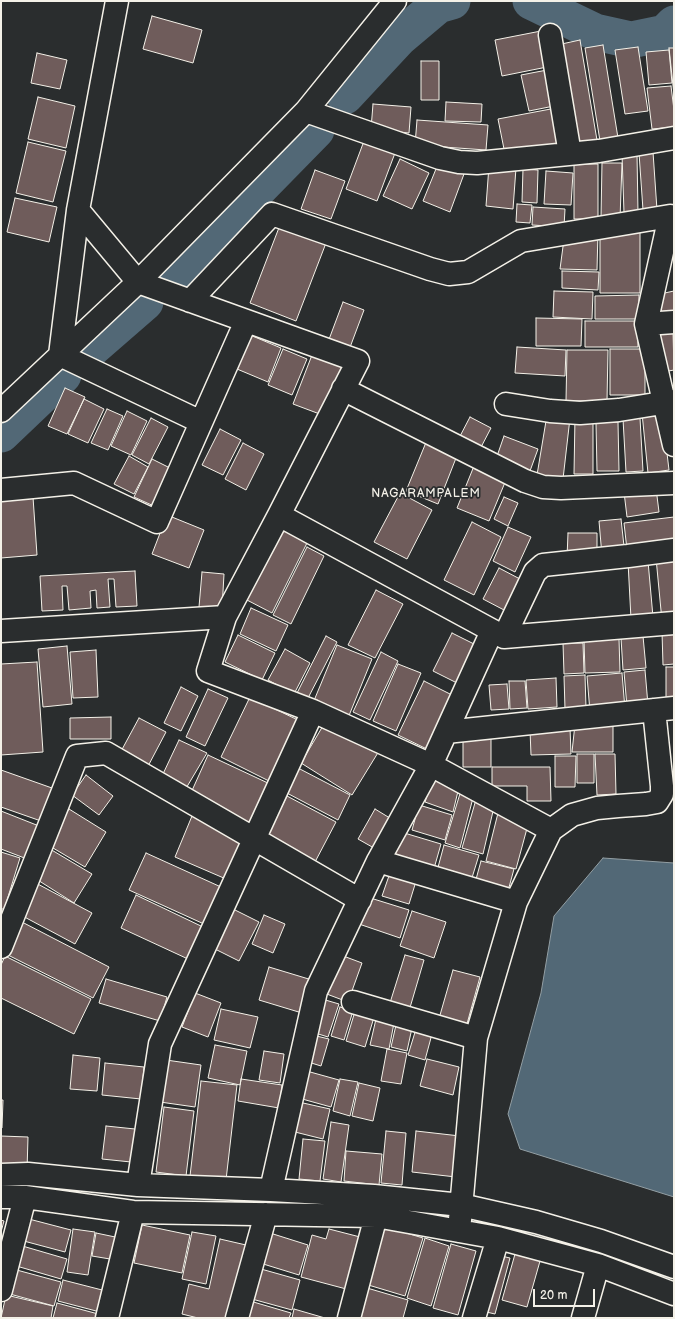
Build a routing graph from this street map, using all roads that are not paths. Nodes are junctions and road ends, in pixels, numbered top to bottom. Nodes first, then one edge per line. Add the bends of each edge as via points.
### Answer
1 (117, 1) edge
2 (394, 1) edge
3 (550, 35) dead end
4 (306, 111) junction
5 (674, 138) edge
6 (570, 154) junction
7 (78, 210) junction
8 (672, 214) edge
9 (667, 256) edge
10 (138, 282) junction
11 (190, 300) junction
12 (246, 321) junction
13 (674, 322) edge
14 (646, 324) junction
15 (60, 355) junction
16 (343, 389) junction
17 (669, 402) edge
18 (506, 404) dead end
19 (1, 411) edge
20 (201, 422) junction
21 (674, 445) edge
22 (674, 483) edge
23 (1, 490) edge
24 (279, 515) junction
25 (674, 550) edge
26 (225, 617) junction
27 (674, 623) edge
28 (1, 631) edge
29 (498, 634) junction
30 (664, 709) edge
31 (313, 711) junction
32 (446, 732) junction
33 (431, 765) junction
34 (551, 830) junction
35 (254, 839) junction
36 (378, 861) junction
37 (360, 900) junction
38 (516, 902) junction
39 (1, 947) edge
40 (353, 1002) dead end
41 (476, 1038) junction
42 (1, 1175) edge
43 (138, 1185) junction
44 (271, 1190) junction
45 (1, 1197) edge
46 (25, 1197) junction
47 (461, 1205) junction
48 (134, 1212) junction
49 (266, 1214) junction
50 (376, 1216) junction
51 (459, 1231) junction
52 (498, 1238) junction
53 (598, 1265) junction
54 (674, 1267) edge
55 (1, 1290) edge
56 (674, 1294) edge
57 (107, 1318) edge
58 (237, 1318) edge
59 (349, 1318) edge
60 (474, 1318) edge
61 (583, 1318) edge

1 - 7 street
2 - 4 street
3 - 6 street
4 - 6 street via 440,158 459,162 477,163
4 - 10 street
5 - 6 street
7 - 10 street
7 - 15 street
8 - 9 street
8 - 11 street via 521,241 468,272 449,274 272,214
9 - 14 street
10 - 11 street
10 - 15 street
11 - 12 street
12 - 16 street via 358,361
12 - 20 street
13 - 14 street
14 - 17 street
15 - 19 street
15 - 20 street
16 - 22 street via 525,481 543,487
16 - 24 street
17 - 18 street via 580,413
17 - 21 street
20 - 23 street via 157,522 74,483
24 - 26 street
24 - 29 street
25 - 29 street via 543,565 535,572
26 - 28 street
26 - 31 street via 208,671
27 - 29 street
29 - 32 street
30 - 32 street
30 - 34 street via 662,794 657,802 597,808 572,815
31 - 33 street
31 - 35 street
32 - 33 street
33 - 34 street
33 - 36 street
34 - 38 street
35 - 37 street
35 - 39 street via 106,753 77,756
35 - 43 street via 160,1044
36 - 37 street
36 - 38 street
37 - 44 street via 316,991
38 - 41 street
40 - 41 street
41 - 47 street
42 - 43 street via 28,1174
43 - 44 street
44 - 47 street via 374,1196
45 - 46 street
46 - 48 street
46 - 55 street
47 - 51 street
47 - 54 street via 536,1222
48 - 49 street
48 - 57 street
49 - 50 street
49 - 58 street
50 - 51 street
50 - 59 street
51 - 52 street
52 - 53 street
52 - 60 street
53 - 56 street
53 - 61 street

